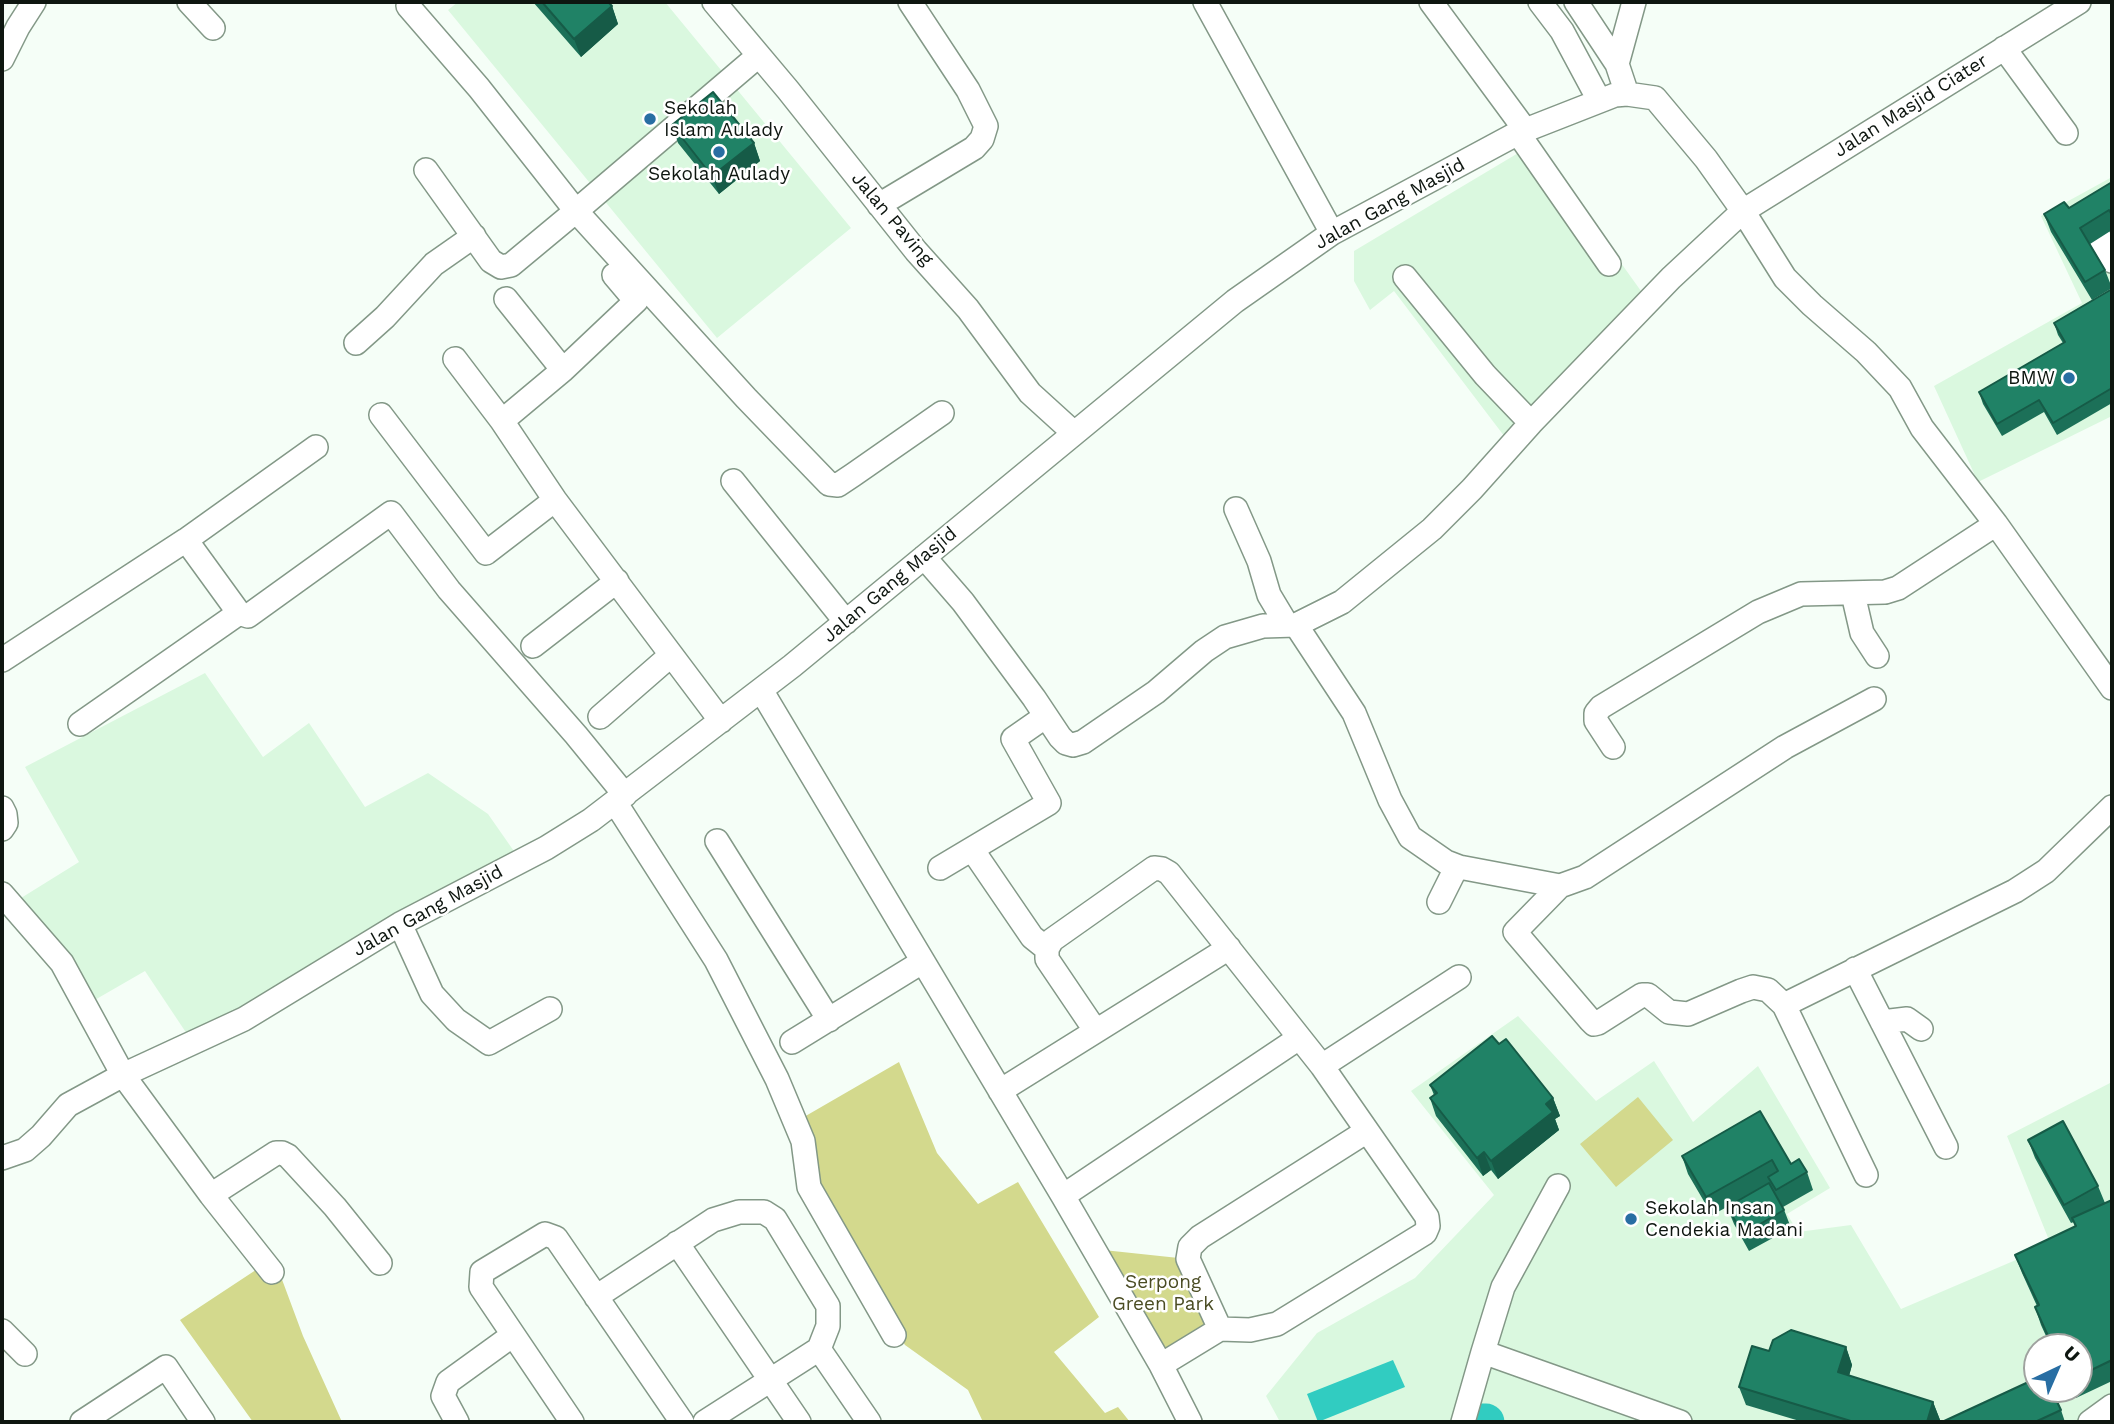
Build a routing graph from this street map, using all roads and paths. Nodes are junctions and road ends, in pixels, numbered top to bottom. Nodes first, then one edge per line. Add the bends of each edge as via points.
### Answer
1 (34, 2) edge
2 (189, 2) edge
3 (714, 2) edge
4 (910, 2) edge
5 (1205, 2) edge
6 (1431, 2) edge
7 (1540, 2) edge
8 (1576, 2) edge
9 (1634, 2) edge
10 (2079, 2) edge
11 (407, 3) edge
12 (213, 29) dead end
13 (2004, 48) junction
14 (758, 56) junction
15 (2, 59) edge
16 (1617, 64) junction
17 (1627, 94) junction
18 (1599, 100) junction
19 (1522, 132) junction
20 (2066, 133) dead end
21 (426, 170) dead end
22 (879, 205) junction
23 (2112, 205) edge
24 (1743, 211) junction
25 (578, 223) junction
26 (1332, 233) junction
27 (474, 236) junction
28 (2112, 261) edge
29 (1609, 264) dead end
30 (1405, 277) dead end
31 (506, 299) dead end
32 (356, 343) dead end
33 (455, 359) dead end
34 (563, 370) junction
35 (942, 413) dead end
36 (381, 415) dead end
37 (502, 421) junction
38 (1531, 423) junction
39 (1074, 433) junction
40 (316, 447) dead end
41 (733, 481) dead end
42 (555, 500) junction
43 (1236, 509) dead end
44 (1996, 524) junction
45 (186, 540) junction
46 (924, 557) junction
47 (617, 581) junction
48 (1853, 594) junction
49 (239, 613) junction
50 (846, 622) junction
51 (1292, 625) junction
52 (533, 646) dead end
53 (670, 656) junction
54 (1877, 656) dead end
55 (2, 660) edge
56 (2112, 688) edge
57 (761, 690) junction
58 (1874, 699) dead end
59 (1046, 716) junction
60 (600, 718) dead end
61 (721, 721) junction
62 (80, 724) dead end
63 (1613, 747) dead end
64 (620, 798) junction
65 (2112, 807) edge
66 (2, 808) edge
67 (2, 830) edge
68 (718, 841) dead end
69 (978, 858) dead end
70 (1460, 867) junction
71 (940, 868) dead end
72 (1560, 887) junction
73 (2, 894) edge
74 (1439, 902) dead end
75 (400, 923) junction
76 (1229, 948) junction
77 (1047, 949) junction
78 (922, 962) junction
79 (1855, 970) junction
80 (1459, 977) dead end
81 (1784, 1005) junction
82 (550, 1009) dead end
83 (829, 1020) junction
84 (1882, 1022) junction
85 (1921, 1029) dead end
86 (1096, 1030) junction
87 (1299, 1038) junction
88 (792, 1042) dead end
89 (1322, 1066) junction
90 (122, 1075) junction
91 (1000, 1091) junction
92 (1367, 1131) junction
93 (1946, 1147) dead end
94 (2, 1158) edge
95 (1866, 1175) dead end
96 (1558, 1186) dead end
97 (211, 1195) junction
98 (1063, 1196) junction
99 (677, 1243) junction
100 (380, 1263) dead end
101 (272, 1272) dead end
102 (596, 1297) junction
103 (1220, 1329) junction
104 (2, 1331) edge
105 (513, 1335) junction
106 (894, 1335) dead end
107 (819, 1349) junction
108 (1483, 1352) junction
109 (25, 1354) dead end
110 (1161, 1365) junction
111 (770, 1381) junction
112 (2112, 1406) edge
113 (86, 1421) edge
114 (203, 1422) edge
115 (457, 1422) edge
116 (572, 1422) edge
117 (682, 1422) edge
118 (705, 1422) edge
119 (799, 1422) edge
120 (869, 1422) edge
121 (1190, 1422) edge
122 (1463, 1422) edge
123 (1680, 1422) edge
124 (2090, 1422) edge

1 - 15 street
2 - 12 street
3 - 14 street, Jalan Paving
4 - 22 street via 968,90 986,127 974,148
5 - 26 street
6 - 19 street
7 - 18 street via 1562,31
8 - 16 street
9 - 16 street
10 - 13 street, Jalan Masjid Ciater
11 - 25 street via 479,88
13 - 20 street
13 - 24 street, Jalan Masjid Ciater
14 - 22 street, Jalan Paving
14 - 25 street
16 - 17 street
17 - 18 street, Jalan Gang Masjid
17 - 24 street, Jalan Gang Masjid via 1655,98
18 - 19 street, Jalan Gang Masjid
19 - 26 street, Jalan Gang Masjid
19 - 29 street
21 - 27 street
22 - 39 street, Jalan Paving via 968,309 1030,393
23 - 28 street via 2089,218
24 - 38 street, Jalan Masjid Ciater via 1671,278
24 - 44 street, Jalan Gang Masjid via 1785,278 1900,388 1922,428
25 - 27 street via 506,268 491,261
25 - 34 street via 636,301
25 - 35 street via 829,484 838,485
26 - 39 street, Jalan Gang Masjid via 1235,301
27 - 32 street via 434,264
30 - 38 street
31 - 34 street
33 - 37 street
34 - 37 street
36 - 42 street via 486,553
37 - 42 street
38 - 51 street, Jalan Masjid Ciater via 1432,529 1342,602
39 - 46 street, Jalan Gang Masjid
40 - 45 street
41 - 50 street
42 - 47 street
43 - 51 street via 1269,595
44 - 48 street via 1898,588
44 - 56 street, Jalan Gang Masjid
45 - 49 street
45 - 55 street
46 - 50 street, Jalan Gang Masjid
46 - 59 street
47 - 52 street
47 - 53 street
48 - 54 street via 1862,633
48 - 63 street via 1801,594 1784,599 1601,707 1596,720
49 - 62 street
49 - 64 street via 248,616 391,513 449,590 576,735
50 - 57 street, Jalan Gang Masjid
51 - 59 street, Jalan Masjid Ciater via 1263,626 1225,637 1083,742 1066,743
51 - 70 street via 1354,713 1410,837
53 - 60 street
53 - 61 street
57 - 61 street, Jalan Gang Masjid
57 - 78 street
58 - 72 street via 1785,747 1584,877
59 - 71 street via 1013,739 1049,803
61 - 64 street, Jalan Gang Masjid
64 - 75 street, Jalan Gang Masjid via 545,848
64 - 106 street via 716,960 777,1079 803,1141 809,1187
65 - 79 street via 2046,871 2015,891
66 - 67 street via 6,823
68 - 83 street
69 - 77 street via 1032,937
70 - 72 street
70 - 74 street
72 - 81 street via 1515,932 1594,1024 1642,995 1679,1015 1754,987 1768,990
73 - 90 street via 62,963
75 - 82 street via 432,994 456,1020 489,1043
75 - 90 street, Jalan Gang Masjid via 244,1020
76 - 77 street via 1169,873 1154,868 1052,940
76 - 86 street
76 - 87 street
77 - 86 street via 1047,959
78 - 83 street
78 - 91 street
79 - 81 street
79 - 84 street
80 - 89 street
81 - 95 street
83 - 88 street
84 - 85 street via 1907,1019
84 - 93 street
86 - 91 street
87 - 89 street
87 - 98 street
89 - 92 street
90 - 94 street, Jalan Gang Masjid via 68,1105 25,1150
90 - 97 street
91 - 98 street
92 - 103 street via 1191,1247 1188,1259
92 - 103 street via 1427,1217 1425,1233 1276,1324 1250,1330
96 - 108 street via 1503,1287
97 - 100 street via 282,1153 335,1207
97 - 101 street
98 - 110 street
99 - 102 street
99 - 107 street via 713,1220 738,1212 764,1212 775,1219 828,1306 828,1326
99 - 111 street
102 - 105 street via 556,1238 545,1234 482,1272 481,1287
102 - 117 street
103 - 110 street
104 - 109 street
105 - 115 street via 448,1382 443,1396
105 - 116 street
107 - 111 street
107 - 120 street
108 - 122 street
108 - 123 street
110 - 121 street
111 - 118 street
111 - 119 street
112 - 124 street
113 - 114 street via 166,1367

